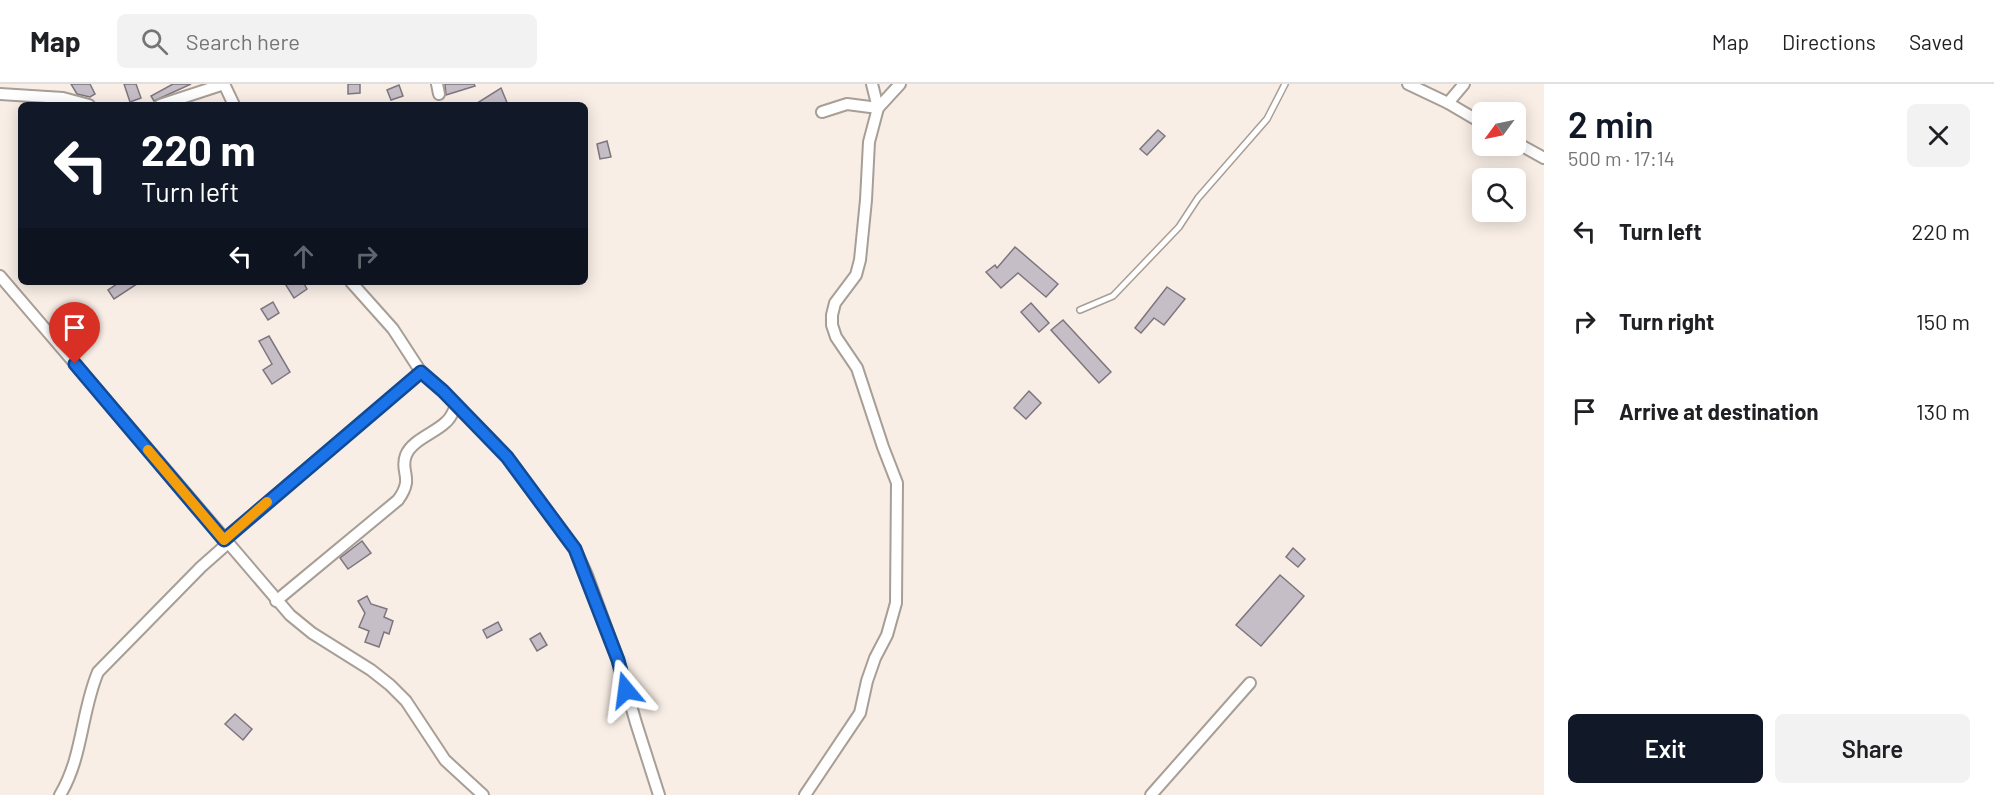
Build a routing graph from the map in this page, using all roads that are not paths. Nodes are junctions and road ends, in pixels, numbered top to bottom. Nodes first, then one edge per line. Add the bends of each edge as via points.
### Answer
1 (224, 84) edge
2 (872, 84) edge
3 (900, 84) edge
4 (1285, 84) edge
5 (1408, 84) edge
6 (1464, 84) edge
7 (0, 94) edge
8 (78, 102) edge
9 (169, 102) edge
10 (233, 102) edge
11 (1448, 103) junction
12 (878, 108) junction
13 (822, 111) dead end
14 (1472, 117) edge
15 (1526, 148) edge
16 (1544, 158) edge
17 (0, 276) edge
18 (354, 285) edge
19 (1080, 310) dead end
20 (421, 372) junction
21 (456, 406) junction
22 (225, 542) junction
23 (276, 601) junction
24 (1250, 683) dead end
25 (60, 795) edge
26 (483, 795) edge
27 (659, 795) edge
28 (805, 795) edge
29 (1151, 795) edge

1 - 9 street
1 - 10 street
2 - 12 street
3 - 12 street
4 - 19 lane via 1268,119 1198,198 1179,227 1113,296
5 - 11 street
6 - 11 street
7 - 8 street
11 - 14 street
12 - 13 street via 847,104
12 - 28 street via 869,142 860,260 856,274 835,303 832,325 857,368 897,483 896,603 872,666 860,712
15 - 16 street
17 - 22 street
18 - 20 street via 393,329
20 - 21 street
20 - 22 street
21 - 23 street via 449,420 406,454 408,478 398,500
21 - 27 street via 507,457 575,549 618,660
22 - 23 street
22 - 25 street via 98,672 78,753
23 - 26 street via 312,633 390,685 406,701 445,760
24 - 29 street

